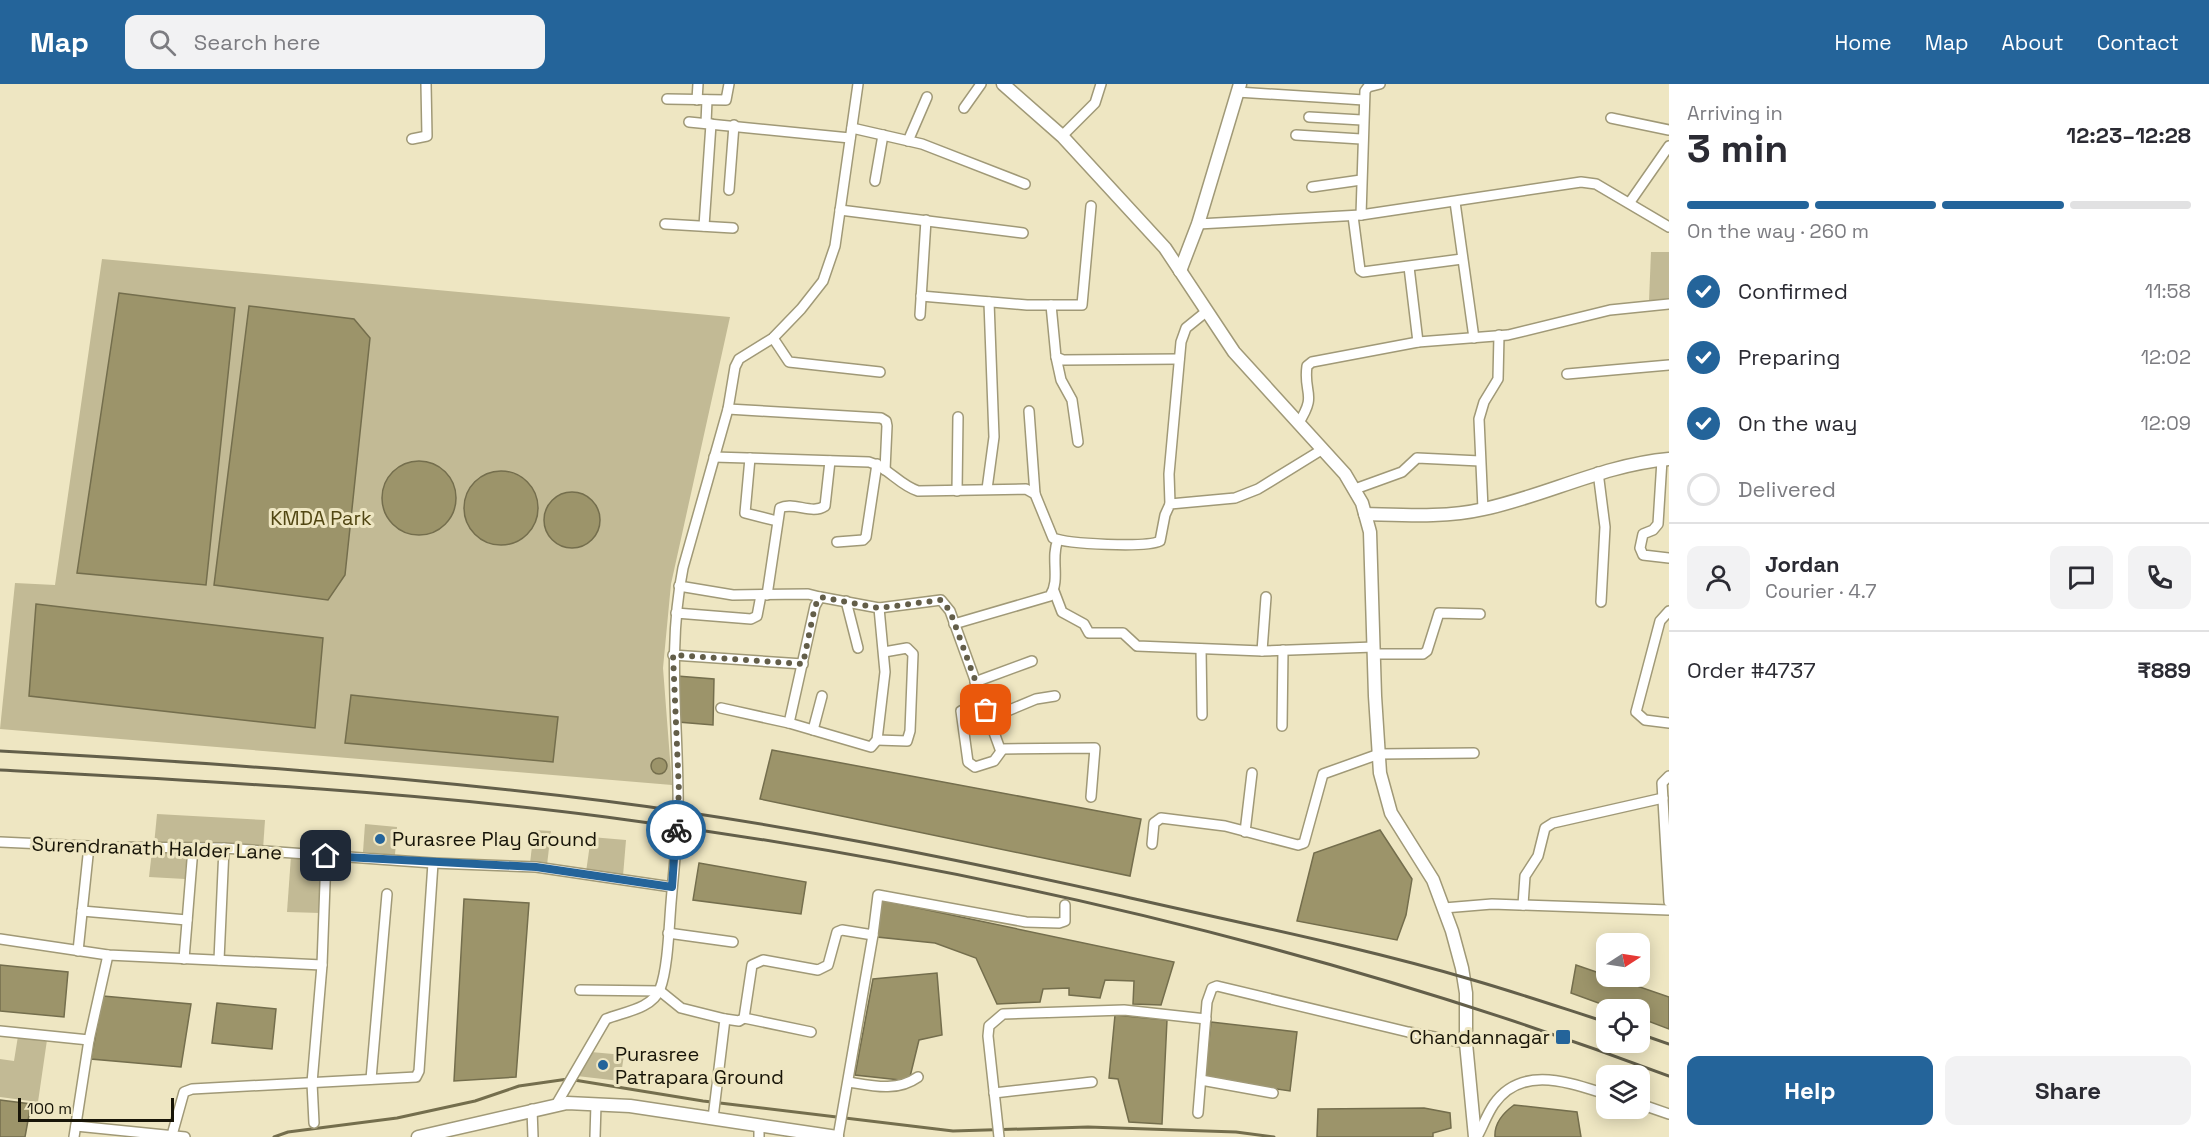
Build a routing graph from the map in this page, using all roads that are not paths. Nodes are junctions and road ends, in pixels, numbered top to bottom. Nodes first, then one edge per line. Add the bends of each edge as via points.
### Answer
1 (426, 84) edge
2 (698, 84) edge
3 (729, 84) edge
4 (858, 84) edge
5 (981, 84) edge
6 (1003, 84) edge
7 (1101, 84) edge
8 (1380, 84) edge
9 (1238, 88) edge
10 (927, 97) dead end
11 (667, 99) dead end
12 (702, 100) junction
13 (1364, 100) junction
14 (964, 108) dead end
15 (1309, 117) dead end
16 (1611, 118) dead end
17 (1362, 120) junction
18 (689, 122) dead end
19 (709, 124) junction
20 (734, 125) junction
21 (1669, 130) edge
22 (851, 133) junction
23 (883, 135) junction
24 (1296, 135) dead end
25 (1062, 136) junction
26 (412, 139) dead end
27 (1361, 139) junction
28 (908, 141) junction
29 (1669, 146) edge
30 (1361, 180) junction
31 (875, 181) dead end
32 (1025, 184) dead end
33 (1312, 187) dead end
34 (729, 190) dead end
35 (1455, 202) junction
36 (1630, 202) junction
37 (1091, 206) dead end
38 (840, 210) junction
39 (1357, 215) junction
40 (926, 220) junction
41 (665, 224) dead end
42 (1198, 224) junction
43 (704, 226) junction
44 (1669, 227) edge
45 (733, 228) dead end
46 (1023, 233) dead end
47 (1462, 259) junction
48 (1409, 267) junction
49 (1180, 271) junction
50 (921, 296) junction
51 (989, 302) junction
52 (1051, 304) junction
53 (1669, 304) edge
54 (1207, 311) junction
55 (920, 315) dead end
56 (1499, 335) junction
57 (773, 338) junction
58 (1474, 338) junction
59 (1418, 342) junction
60 (1056, 357) junction
61 (1179, 359) junction
62 (1669, 365) edge
63 (880, 372) dead end
64 (1567, 374) dead end
65 (728, 409) junction
66 (1029, 411) dead end
67 (958, 417) dead end
68 (1298, 424) junction
69 (1078, 442) dead end
70 (1323, 449) junction
71 (714, 457) junction
72 (750, 458) junction
73 (1665, 459) edge
74 (1480, 460) junction
75 (830, 461) junction
76 (881, 467) junction
77 (1598, 471) junction
78 (987, 489) junction
79 (1355, 489) junction
80 (957, 491) junction
81 (1035, 494) junction
82 (1170, 504) junction
83 (1483, 509) junction
84 (1365, 514) junction
85 (777, 521) junction
86 (1058, 540) junction
87 (837, 542) dead end
88 (1669, 558) edge
89 (679, 586) junction
90 (1054, 591) junction
91 (764, 595) junction
92 (820, 597) junction
93 (1266, 597) dead end
94 (846, 601) junction
95 (1601, 602) dead end
96 (879, 608) junction
97 (1669, 611) edge
98 (676, 613) junction
99 (1480, 614) dead end
100 (954, 624) junction
101 (858, 648) dead end
102 (1201, 649) junction
103 (1283, 650) junction
104 (1374, 650) junction
105 (1262, 651) junction
106 (884, 652) junction
107 (673, 655) junction
108 (1032, 661) dead end
109 (803, 664) junction
110 (975, 682) junction
111 (822, 696) dead end
112 (1055, 696) dead end
113 (982, 701) junction
114 (721, 708) dead end
115 (1202, 715) dead end
116 (988, 719) junction
117 (789, 723) junction
118 (1669, 723) edge
119 (1282, 726) dead end
120 (813, 730) junction
121 (877, 741) junction
122 (1002, 750) junction
123 (1474, 753) dead end
124 (1379, 754) junction
125 (1252, 773) dead end
126 (1669, 776) edge
127 (1091, 798) dead end
128 (1663, 798) junction
129 (1245, 832) junction
130 (0, 842) edge
131 (1152, 844) dead end
132 (89, 846) junction
133 (193, 848) junction
134 (224, 848) junction
135 (326, 856) junction
136 (433, 863) junction
137 (672, 887) junction
138 (387, 894) dead end
139 (1669, 902) edge
140 (1065, 905) dead end
141 (1523, 905) junction
142 (1444, 908) junction
143 (1669, 910) edge
144 (82, 911) junction
145 (187, 920) junction
146 (668, 933) junction
147 (873, 935) junction
148 (0, 939) edge
149 (733, 942) dead end
150 (78, 951) junction
151 (108, 955) junction
152 (184, 959) junction
153 (219, 960) junction
154 (322, 965) junction
155 (580, 990) dead end
156 (660, 991) junction
157 (744, 1018) junction
158 (725, 1019) junction
159 (1206, 1019) junction
160 (0, 1031) edge
161 (811, 1032) dead end
162 (89, 1040) junction
163 (1466, 1043) junction
164 (918, 1077) dead end
165 (371, 1079) junction
166 (1201, 1080) junction
167 (849, 1082) junction
168 (1092, 1082) dead end
169 (312, 1083) junction
170 (1596, 1091) edge
171 (994, 1093) junction
172 (1273, 1093) dead end
173 (596, 1104) junction
174 (556, 1105) junction
175 (1650, 1107) edge
176 (714, 1108) junction
177 (532, 1109) junction
178 (1198, 1113) dead end
179 (1669, 1114) edge
180 (314, 1124) dead end
181 (76, 1126) junction
182 (759, 1131) edge
183 (999, 1132) edge
184 (140, 1134) edge
185 (172, 1135) junction
186 (74, 1137) edge
187 (185, 1137) edge
188 (418, 1137) edge
189 (533, 1137) edge
190 (595, 1137) edge
191 (838, 1137) edge
192 (1476, 1137) edge

1 - 26 street via 427,137
2 - 12 street
3 - 12 street via 727,100
4 - 22 street
5 - 14 street
6 - 25 main road
7 - 25 street via 1095,103
8 - 13 street via 1367,87
9 - 13 street
9 - 42 main road
10 - 28 street
11 - 12 street
12 - 19 street
13 - 17 street
15 - 17 street
16 - 21 street
17 - 27 street
18 - 19 street
19 - 20 street
19 - 43 street
20 - 22 street
20 - 34 street
22 - 23 street
22 - 38 street
23 - 28 street
23 - 31 street
24 - 27 street
25 - 49 main road via 1165,248
27 - 30 street
28 - 32 street
29 - 36 street
30 - 33 street
30 - 39 street
35 - 36 street via 1581,182 1596,184
35 - 39 street
35 - 47 street
36 - 44 street
37 - 52 street via 1083,303
38 - 40 street
38 - 57 street via 835,246 823,281
39 - 42 street
39 - 48 street via 1361,271
40 - 46 street
40 - 50 street
41 - 43 street
42 - 49 main road
43 - 45 street
47 - 48 street
47 - 58 street
48 - 59 street
49 - 54 main road
50 - 51 street
50 - 55 street
51 - 52 street
51 - 78 street via 994,437
52 - 60 street
53 - 56 street via 1610,310
54 - 61 street via 1186,327
54 - 68 main road via 1234,352
56 - 58 street
56 - 74 street via 1498,379 1479,419
57 - 63 street via 789,362
57 - 65 street via 740,359
58 - 59 street
59 - 68 street via 1312,362 1306,374 1309,406
60 - 61 street
60 - 69 street via 1061,380 1072,400
61 - 82 street
62 - 64 street
65 - 71 street
65 - 76 street via 881,418 887,426
66 - 81 street
67 - 80 street
68 - 70 main road
70 - 79 main road
70 - 82 street via 1258,489 1235,498
71 - 72 street
71 - 89 street
72 - 75 street
72 - 85 street via 745,513
73 - 77 main road
73 - 88 street via 1658,524 1643,534 1640,548 1643,555
74 - 79 street via 1417,458 1402,472
74 - 83 street
75 - 76 street
75 - 85 street via 825,506 818,510 782,506
76 - 80 street via 907,488
76 - 87 street via 866,537
77 - 83 main road
77 - 95 street via 1605,527
78 - 80 street
78 - 81 street via 1026,489
79 - 84 main road
81 - 86 street via 1053,538
82 - 86 street via 1161,541 1153,544
83 - 84 main road via 1450,514
84 - 104 main road via 1370,532
85 - 91 street
86 - 90 street
89 - 91 street via 703,592
89 - 98 street
90 - 100 street via 1044,600
90 - 102 street via 1062,612 1092,634 1123,633 1137,646
91 - 92 street
91 - 98 street via 757,616 751,619
92 - 94 street
92 - 109 street
93 - 105 street
94 - 96 street
94 - 101 street
96 - 100 street via 941,600
96 - 106 street
97 - 118 street via 1660,621 1636,712 1645,720
98 - 107 street
99 - 104 street via 1439,613 1423,654
100 - 110 street
102 - 105 street
102 - 115 street
103 - 104 street
103 - 105 street
103 - 119 street
104 - 124 main road
106 - 121 street
106 - 121 street via 907,648 913,654 910,731 907,741
107 - 109 street
107 - 137 street via 679,792
108 - 110 street
109 - 117 street
110 - 113 street
111 - 120 street
112 - 116 street via 1036,699
113 - 116 street
113 - 122 street via 961,711 968,762 975,767 992,762
114 - 117 street
116 - 122 street
117 - 120 street
120 - 121 street via 868,747
122 - 127 street via 1095,748
123 - 124 street
124 - 129 street via 1323,774 1304,843 1298,845
124 - 142 main road via 1391,813 1433,880
125 - 129 street
126 - 128 street via 1662,783
128 - 139 street
128 - 141 street via 1545,828 1538,856 1525,876
129 - 131 street via 1161,818 1154,823
130 - 132 street, Surendranath Halder Lane
132 - 133 street, Surendranath Halder Lane
132 - 144 street
133 - 134 street, Surendranath Halder Lane
133 - 145 street
134 - 135 street, Surendranath Halder Lane
134 - 153 street
135 - 136 street, Surendranath Halder Lane
135 - 154 street
136 - 137 street, Surendranath Halder Lane via 536,867
136 - 165 street via 419,1071 416,1077 408,1079
137 - 146 street
138 - 165 street
140 - 147 street via 1065,921 1026,922 883,894 875,900
141 - 142 street
141 - 143 street
142 - 163 main road via 1466,993
144 - 145 street
144 - 150 street
145 - 152 street
146 - 149 street
146 - 156 street
147 - 157 street via 837,932 824,969 757,962 752,966
147 - 167 street
148 - 150 street
150 - 151 street
151 - 152 street
151 - 162 street
152 - 153 street
153 - 154 street
154 - 169 street
155 - 156 street
156 - 158 street via 681,1008
156 - 174 street via 628,1014 606,1019
157 - 158 street
157 - 161 street
158 - 176 street
159 - 163 street via 1209,995 1217,986
159 - 166 street
159 - 171 street via 1132,1010 1003,1014 989,1026
160 - 162 street
162 - 181 street
163 - 192 main road
164 - 167 street via 906,1085 887,1088
165 - 169 street
166 - 172 street
166 - 178 street
167 - 191 street
168 - 171 street
169 - 180 street
169 - 185 street via 192,1089 184,1092 179,1103
170 - 192 street via 1558,1079 1529,1080 1510,1088 1495,1102
171 - 183 street
173 - 174 main road
173 - 176 main road
173 - 190 street
174 - 177 main road
175 - 179 street
176 - 182 main road
177 - 188 main road
177 - 189 street
181 - 184 street
181 - 186 street
182 - 191 main road
184 - 185 street
185 - 187 street

